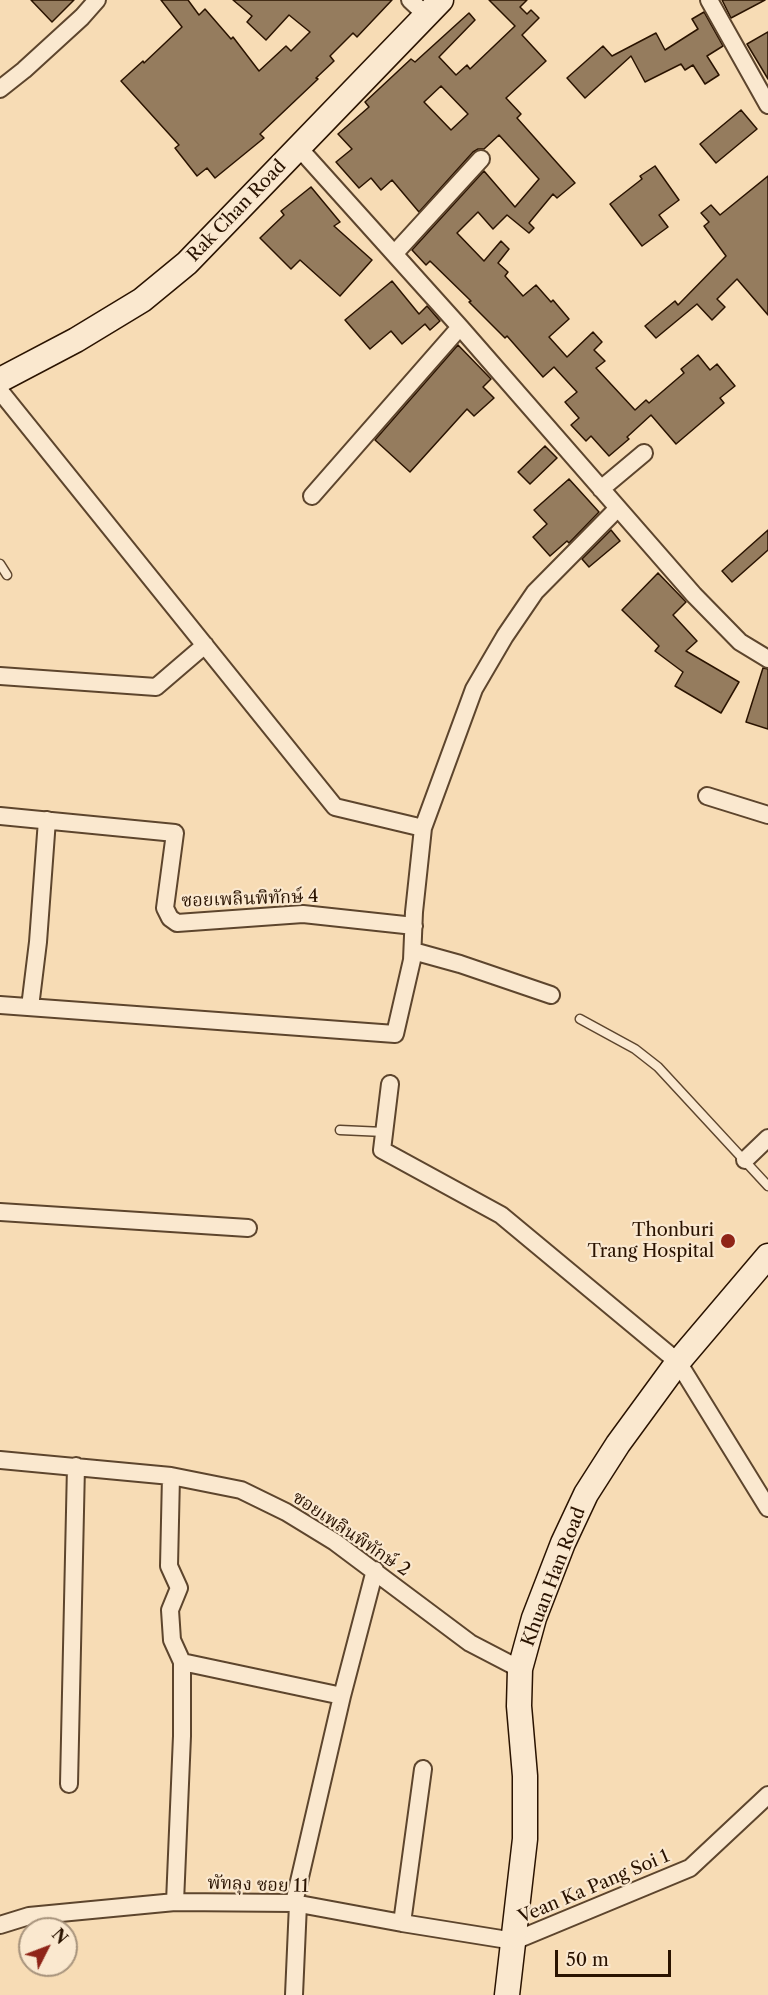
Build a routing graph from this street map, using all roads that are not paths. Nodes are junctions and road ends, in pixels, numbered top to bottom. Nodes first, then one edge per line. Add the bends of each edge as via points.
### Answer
1 (97, 0) edge
2 (709, 0) edge
3 (426, 5) edge
4 (763, 82) edge
5 (0, 89) edge
6 (768, 105) edge
7 (299, 148) junction
8 (481, 159) dead end
9 (394, 253) junction
10 (460, 327) junction
11 (0, 380) edge
12 (0, 391) edge
13 (644, 453) dead end
14 (602, 489) junction
15 (312, 496) dead end
16 (618, 508) junction
17 (0, 564) edge
18 (7, 575) dead end
19 (206, 645) junction
20 (768, 659) edge
21 (0, 676) edge
22 (707, 796) dead end
23 (768, 815) edge
24 (0, 816) edge
25 (47, 820) junction
26 (423, 828) junction
27 (414, 926) junction
28 (413, 951) junction
29 (551, 996) dead end
30 (0, 1005) edge
31 (30, 1007) junction
32 (580, 1019) dead end
33 (390, 1084) dead end
34 (340, 1131) dead end
35 (384, 1132) junction
36 (768, 1138) edge
37 (746, 1160) junction
38 (768, 1186) edge
39 (0, 1212) edge
40 (249, 1228) dead end
41 (768, 1256) edge
42 (678, 1362) junction
43 (0, 1460) edge
44 (76, 1466) junction
45 (171, 1476) junction
46 (768, 1508) edge
47 (375, 1570) junction
48 (182, 1662) junction
49 (520, 1669) junction
50 (342, 1696) junction
51 (423, 1769) dead end
52 (69, 1784) dead end
53 (768, 1795) edge
54 (175, 1902) junction
55 (296, 1903) junction
56 (402, 1923) junction
57 (0, 1925) edge
58 (514, 1941) junction
59 (294, 1995) edge
60 (507, 1995) edge

1 - 5 street
2 - 4 street
3 - 7 street, Rak Chan Road
4 - 6 street
7 - 9 street
7 - 11 street, Rak Chan Road via 187,263 142,300
8 - 9 street
9 - 10 street
10 - 14 street
10 - 15 street
12 - 19 street
13 - 14 street
14 - 16 street
16 - 20 street via 740,642
16 - 26 street via 536,592 500,645 474,689
17 - 18 lane
19 - 21 street via 156,687
19 - 26 street via 335,807
22 - 23 street
24 - 25 street, ซอยเพลินพิทักษ์ 4
25 - 27 street, ซอยเพลินพิทักษ์ 4 via 175,833 165,908 177,923 303,914
25 - 31 street
26 - 27 street
27 - 28 street
28 - 29 street
28 - 31 street via 395,1034
30 - 31 street
32 - 37 lane via 635,1049 658,1067
33 - 35 street
34 - 35 lane
35 - 42 street via 382,1150 501,1215
36 - 37 street
37 - 38 lane
39 - 40 street
41 - 42 street, Khuan Han Road
42 - 46 street
42 - 49 street, Khuan Han Road via 586,1494 534,1618
43 - 44 street, ซอยเพลินพิทักษ์ 2
44 - 45 street, ซอยเพลินพิทักษ์ 2
44 - 52 street
45 - 47 street, ซอยเพลินพิทักษ์ 2 via 241,1490 286,1512
45 - 48 street via 169,1566 178,1588 170,1610 172,1640
47 - 49 street, ซอยเพลินพิทักษ์ 2 via 470,1642
47 - 50 street
48 - 50 street
48 - 54 street
49 - 58 street, Khuan Han Road via 525,1839
50 - 55 street
51 - 56 street
53 - 58 street, Vean Ka Pang Soi 1 via 690,1868
54 - 55 street, พัทลุง ซอย 11
54 - 57 street, พัทลุง ซอย 11 via 30,1916
55 - 56 street, พัทลุง ซอย 11
55 - 59 street
56 - 58 street, พัทลุง ซอย 11
58 - 60 street, Khuan Han Road

